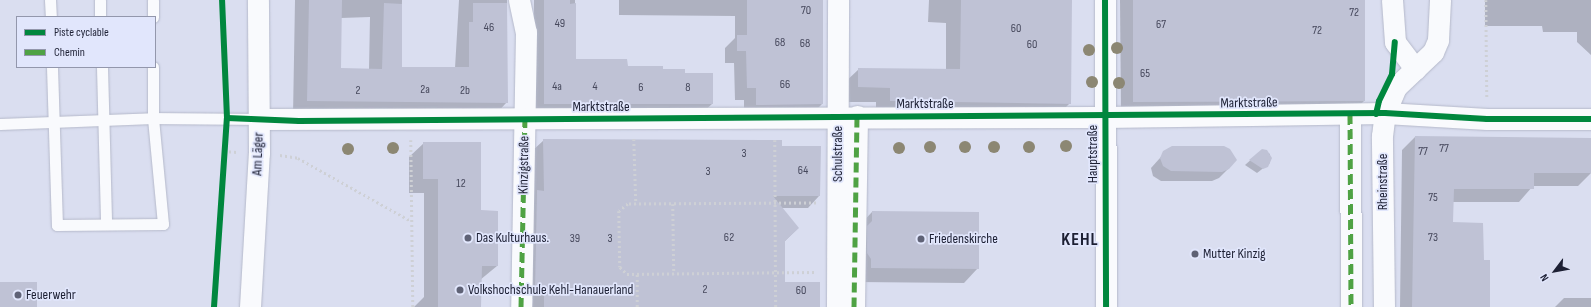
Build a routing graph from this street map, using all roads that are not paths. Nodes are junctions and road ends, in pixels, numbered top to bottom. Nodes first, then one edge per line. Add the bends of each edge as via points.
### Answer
1 (50, 0) edge
2 (100, 0) edge
3 (153, 0) edge
4 (258, 0) edge
5 (519, 0) edge
6 (838, 0) edge
7 (1105, 0) edge
8 (1392, 0) edge
9 (1440, 0) edge
10 (51, 16) edge
11 (100, 16) edge
12 (153, 16) edge
13 (52, 68) edge
14 (102, 68) edge
15 (153, 68) edge
16 (1416, 69) junction
17 (1385, 113) junction
18 (1350, 114) junction
19 (847, 116) junction
20 (1104, 117) junction
21 (154, 118) junction
22 (259, 119) junction
23 (525, 119) junction
24 (1591, 119) edge
25 (103, 120) junction
26 (54, 122) junction
27 (0, 124) edge
28 (106, 224) junction
29 (250, 307) edge
30 (521, 307) edge
31 (837, 307) edge
32 (854, 307) edge
33 (1106, 307) edge
34 (1351, 307) edge
35 (1384, 307) edge

1 - 10 lane
2 - 11 lane
3 - 12 lane
4 - 22 street, Am Läger
5 - 23 street, Kinzigstraße via 526,32
6 - 19 street, Schulstraße
7 - 20 street, Hauptstraße
8 - 16 street via 1395,42
9 - 16 street, Rheinstraße via 1438,40 1433,52
13 - 26 lane
14 - 25 lane
15 - 21 lane
16 - 17 street, Rheinstraße via 1396,87
17 - 18 street, Marktstraße
17 - 24 street, Marktstraße via 1488,119
17 - 35 street, Rheinstraße via 1382,136
18 - 20 street, Marktstraße
18 - 34 street
19 - 20 street, Marktstraße
19 - 23 street, Marktstraße
19 - 31 street, Schulstraße via 838,204
19 - 32 street
20 - 33 street, Hauptstraße
21 - 22 lane
21 - 25 lane
21 - 28 lane via 162,224
22 - 23 street, Marktstraße
22 - 29 street, Am Läger
23 - 30 street, Kinzigstraße
25 - 26 lane
25 - 28 lane
26 - 27 lane
26 - 28 lane via 57,225

